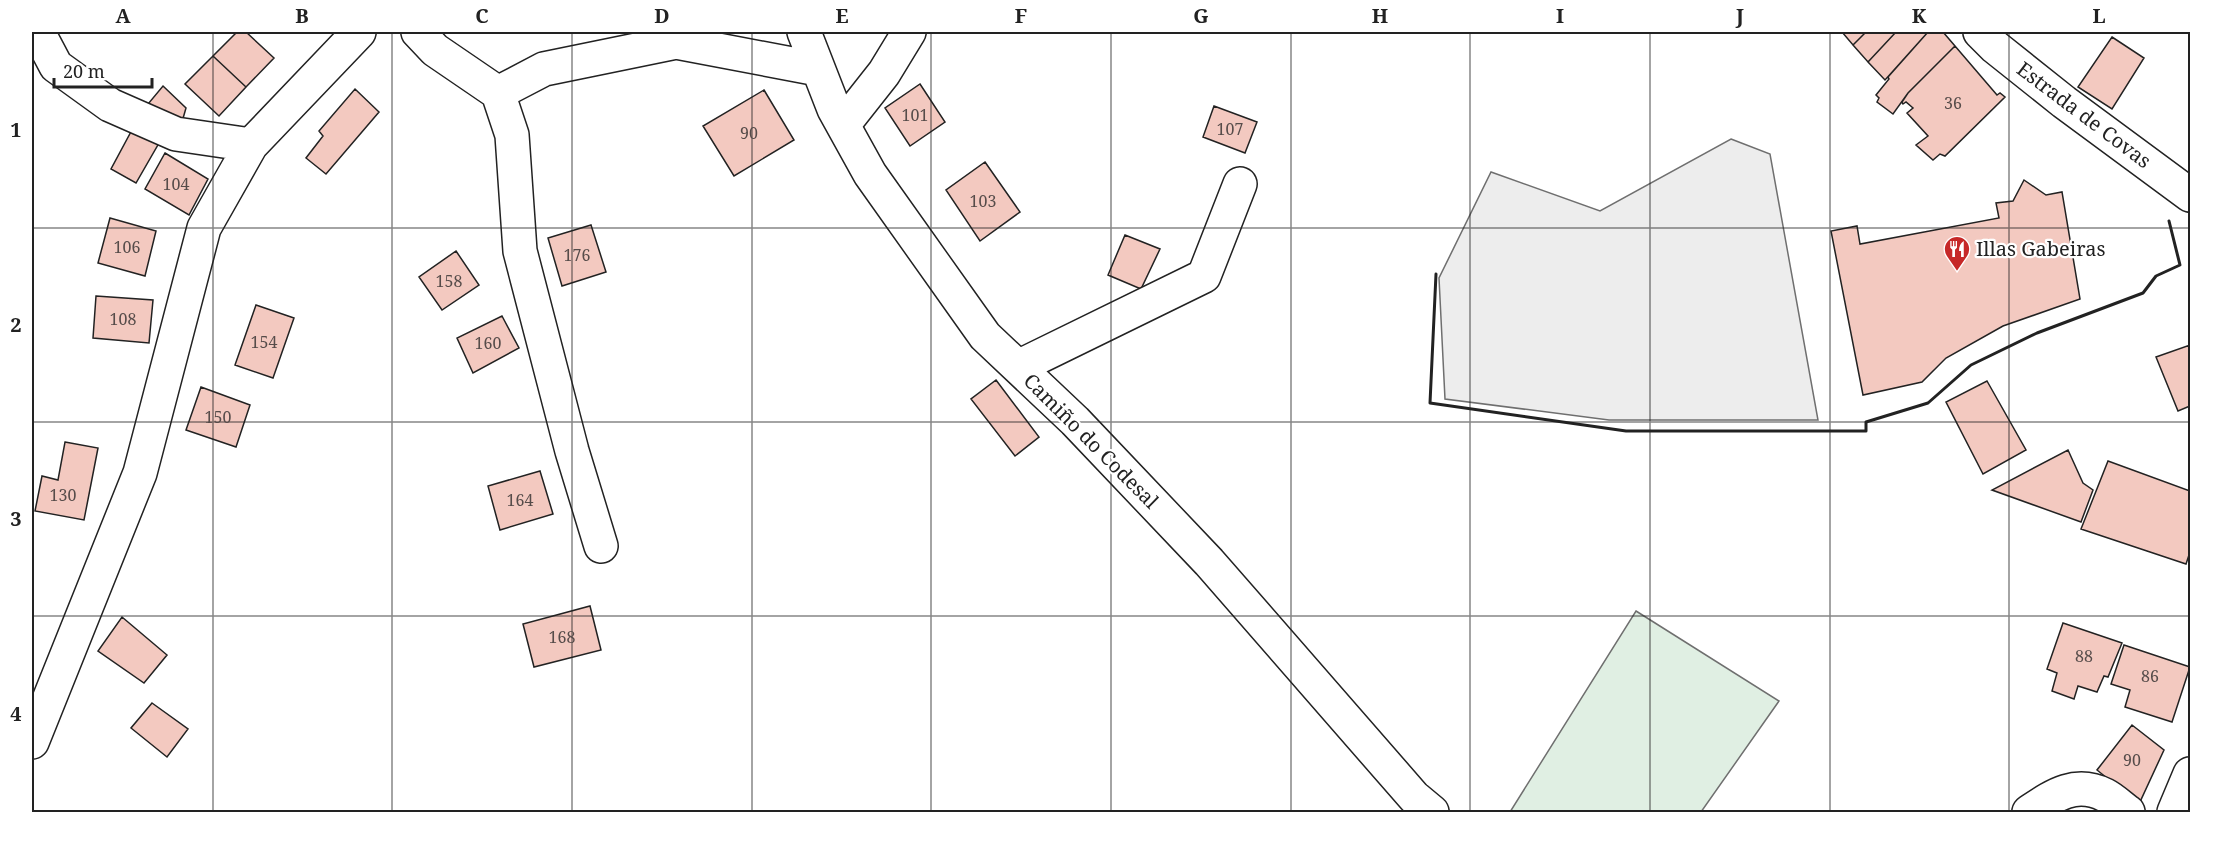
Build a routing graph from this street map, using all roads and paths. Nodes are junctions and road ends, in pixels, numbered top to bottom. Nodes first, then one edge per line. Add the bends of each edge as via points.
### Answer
1 (38, 32) edge
2 (359, 32) edge
3 (418, 32) edge
4 (804, 32) edge
5 (909, 32) edge
6 (1980, 32) edge
7 (818, 69) junction
8 (498, 93) junction
9 (843, 125) junction
10 (251, 145) junction
11 (1240, 184) dead end
12 (2190, 195) edge
13 (1018, 368) junction
14 (601, 546) dead end
15 (32, 742) edge
16 (2190, 774) edge
17 (1432, 813) edge
18 (2029, 813) edge
19 (2128, 813) edge
20 (2174, 813) edge

1 - 10 street via 56,66 110,105 176,134
2 - 10 street
3 - 8 street via 435,50
4 - 7 street, Camiño do Codesal
5 - 9 street via 884,73
6 - 12 street, Estrada de Covas via 2064,102
7 - 8 street via 676,42 544,69
7 - 9 street, Camiño do Codesal
8 - 14 street via 512,135 520,251
9 - 13 street, Camiño do Codesal via 870,174 985,336
10 - 15 street via 204,228 140,473
11 - 13 street via 1204,276
13 - 17 street, Camiño do Codesal via 1075,420 1209,562
16 - 20 street
18 - 19 street via 2057,793 2081,788 2105,795

